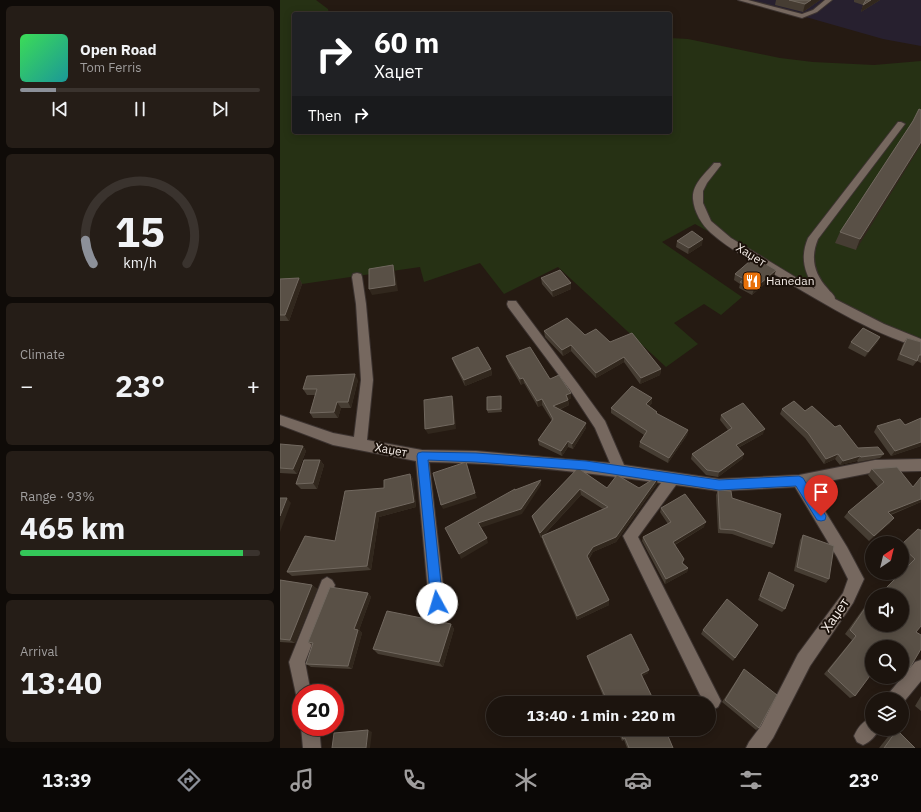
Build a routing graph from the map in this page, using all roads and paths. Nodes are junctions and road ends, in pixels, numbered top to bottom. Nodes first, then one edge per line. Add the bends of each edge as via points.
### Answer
1 (741, 0) edge
2 (829, 0) edge
3 (901, 124) dead end
4 (717, 165) dead end
5 (357, 277) dead end
6 (512, 304) dead end
7 (840, 306) junction
8 (921, 344) edge
9 (280, 420) edge
10 (360, 445) junction
11 (422, 456) junction
12 (921, 465) edge
13 (620, 471) junction
14 (673, 478) junction
15 (799, 481) junction
16 (327, 585) dead end
17 (437, 603) dead end
18 (921, 668) edge
19 (301, 684) edge
20 (901, 692) edge
21 (710, 696) edge
22 (311, 736) edge
23 (312, 748) edge
24 (755, 748) edge

1 - 2 street via 802,16 815,11
3 - 7 street via 809,246 807,256 812,273 822,288
4 - 7 street, Хаџет via 700,187 698,195 700,209 710,226 736,246
5 - 10 street via 367,380
6 - 13 street via 600,425
7 - 8 street, Хаџет
9 - 10 street, Хаџет via 333,439
10 - 11 street, Хаџет
11 - 13 street, Хаџет via 507,460
11 - 17 street
12 - 15 street, Хаџет via 875,466
13 - 14 street, Хаџет
14 - 15 street, Хаџет via 719,485
14 - 21 street via 630,536
15 - 24 street, Хаџет via 856,579 848,598 804,660 767,732
16 - 19 street via 297,662
18 - 20 street
22 - 23 street

